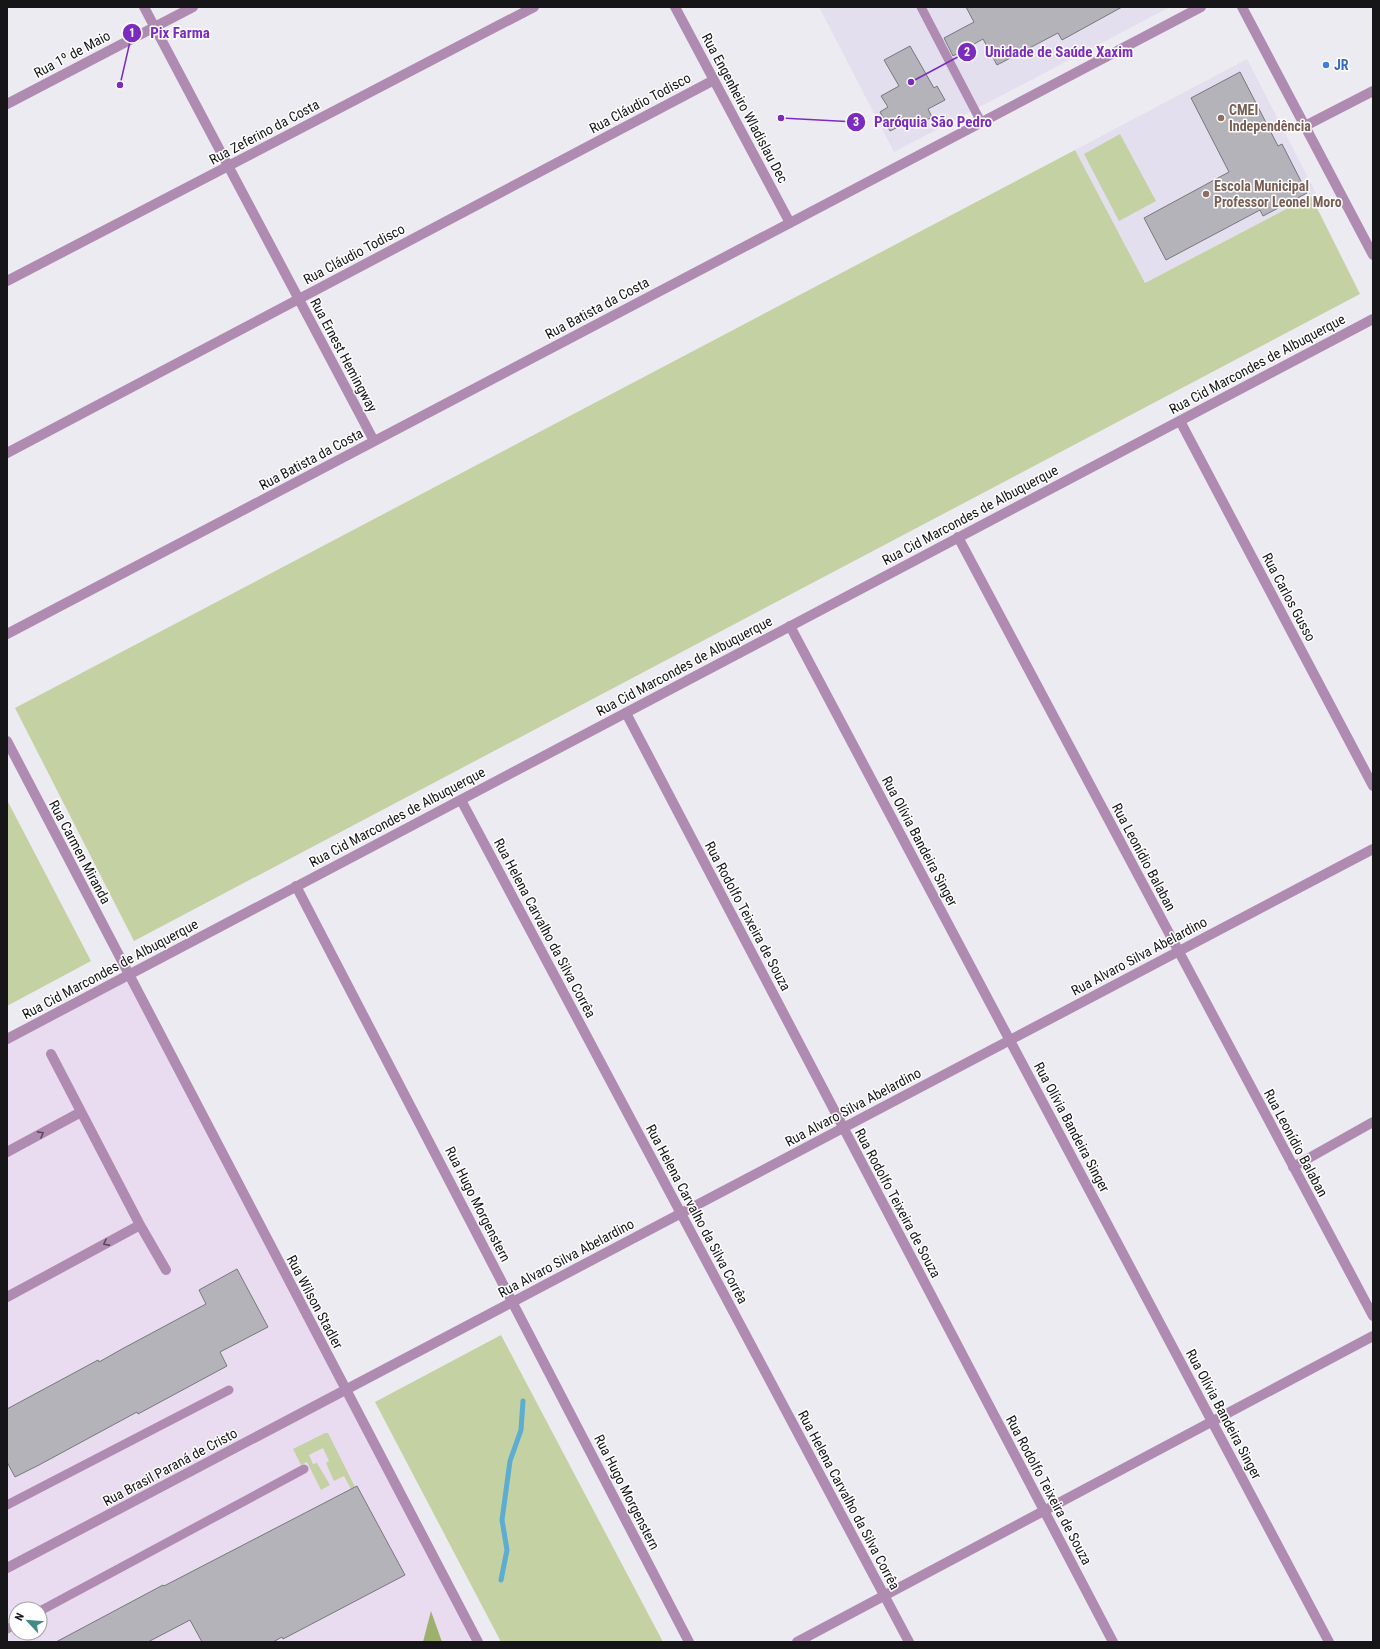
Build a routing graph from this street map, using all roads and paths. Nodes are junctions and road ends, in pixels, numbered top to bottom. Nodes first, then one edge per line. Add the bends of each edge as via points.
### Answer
1 (144, 7) edge
2 (193, 7) edge
3 (534, 7) edge
4 (675, 7) edge
5 (921, 7) edge
6 (1201, 7) edge
7 (1242, 7) edge
8 (154, 27) junction
9 (714, 80) junction
10 (1373, 91) edge
11 (7, 104) edge
12 (981, 122) junction
13 (1305, 126) junction
14 (228, 166) junction
15 (790, 223) junction
16 (1373, 255) edge
17 (7, 281) edge
18 (299, 299) junction
19 (1373, 319) edge
20 (1180, 420) junction
21 (374, 441) junction
22 (7, 453) edge
23 (958, 537) junction
24 (790, 626) junction
25 (7, 634) edge
26 (626, 713) junction
27 (7, 742) edge
28 (1373, 786) edge
29 (461, 800) junction
30 (1373, 849) edge
31 (296, 886) junction
32 (1178, 951) junction
33 (128, 975) junction
34 (7, 1039) edge
35 (1010, 1040) junction
36 (51, 1054) dead end
37 (81, 1112) junction
38 (1373, 1122) edge
39 (843, 1128) junction
40 (7, 1152) edge
41 (1293, 1166) junction
42 (681, 1213) junction
43 (140, 1225) junction
44 (166, 1270) dead end
45 (7, 1297) edge
46 (512, 1302) junction
47 (1373, 1316) edge
48 (1373, 1336) edge
49 (229, 1390) dead end
50 (346, 1390) junction
51 (1212, 1421) junction
52 (304, 1469) dead end
53 (7, 1505) edge
54 (1044, 1511) junction
55 (7, 1568) edge
56 (884, 1596) junction
57 (48, 1607) edge
58 (478, 1642) edge
59 (690, 1642) edge
60 (797, 1642) edge
61 (909, 1642) edge
62 (1113, 1642) edge
63 (1329, 1642) edge

1 - 8 street, Rua Ernest Hemingway
2 - 8 street, Rua 1º de Maio
3 - 14 street, Rua Zeferino da Costa
4 - 9 street, Rua Engenheiro Wladislau Dec
5 - 12 lane
6 - 12 street, Rua Batista da Costa
7 - 13 street
8 - 11 street, Rua 1º de Maio
8 - 14 street, Rua Ernest Hemingway
9 - 15 street, Rua Engenheiro Wladislau Dec
9 - 18 street, Rua Cláudio Todisco
10 - 13 street
12 - 15 street, Rua Batista da Costa
13 - 16 street
14 - 17 street, Rua Zeferino da Costa
14 - 18 street, Rua Ernest Hemingway
15 - 21 street, Rua Batista da Costa
18 - 21 street, Rua Ernest Hemingway
18 - 22 street, Rua Cláudio Todisco
19 - 20 street, Rua Cid Marcondes de Albuquerque
20 - 23 street, Rua Cid Marcondes de Albuquerque
20 - 28 street, Rua Carlos Gusso
21 - 25 street, Rua Batista da Costa
23 - 24 street, Rua Cid Marcondes de Albuquerque
23 - 32 street, Rua Leonídio Balaban
24 - 26 street, Rua Cid Marcondes de Albuquerque
24 - 35 street, Rua Olívia Bandeira Singer
26 - 29 street, Rua Cid Marcondes de Albuquerque
26 - 39 street, Rua Rodolfo Teixeira de Souza
27 - 33 street, Rua Carmen Miranda
29 - 31 street, Rua Cid Marcondes de Albuquerque
29 - 42 street, Rua Helena Carvalho da Silva Corrêa
30 - 32 street, Rua Alvaro Silva Abelardino
31 - 33 street, Rua Cid Marcondes de Albuquerque
31 - 46 street, Rua Hugo Morgenstern
32 - 35 street, Rua Alvaro Silva Abelardino
32 - 41 street, Rua Leonídio Balaban
33 - 34 street, Rua Cid Marcondes de Albuquerque
33 - 50 street, Rua Wilson Stadler
35 - 39 street, Rua Alvaro Silva Abelardino
35 - 51 street, Rua Olívia Bandeira Singer
36 - 37 street
40 -> 37 street
37 - 43 street
38 - 41 street
39 - 42 street, Rua Alvaro Silva Abelardino
39 - 54 street, Rua Rodolfo Teixeira de Souza
41 - 47 street, Rua Leonídio Balaban
42 - 46 street, Rua Alvaro Silva Abelardino
42 - 56 street, Rua Helena Carvalho da Silva Corrêa
43 - 44 street
43 -> 45 street
46 - 50 street, Rua Alvaro Silva Abelardino
46 - 59 street, Rua Hugo Morgenstern
48 - 51 street
49 - 53 lane
50 - 55 street, Rua Brasil Paraná de Cristo
50 - 58 street, Rua Wilson Stadler
51 - 54 street
51 - 63 street, Rua Olívia Bandeira Singer
52 - 57 lane
54 - 56 street
54 - 62 street, Rua Rodolfo Teixeira de Souza
56 - 60 street
56 - 61 street, Rua Helena Carvalho da Silva Corrêa

